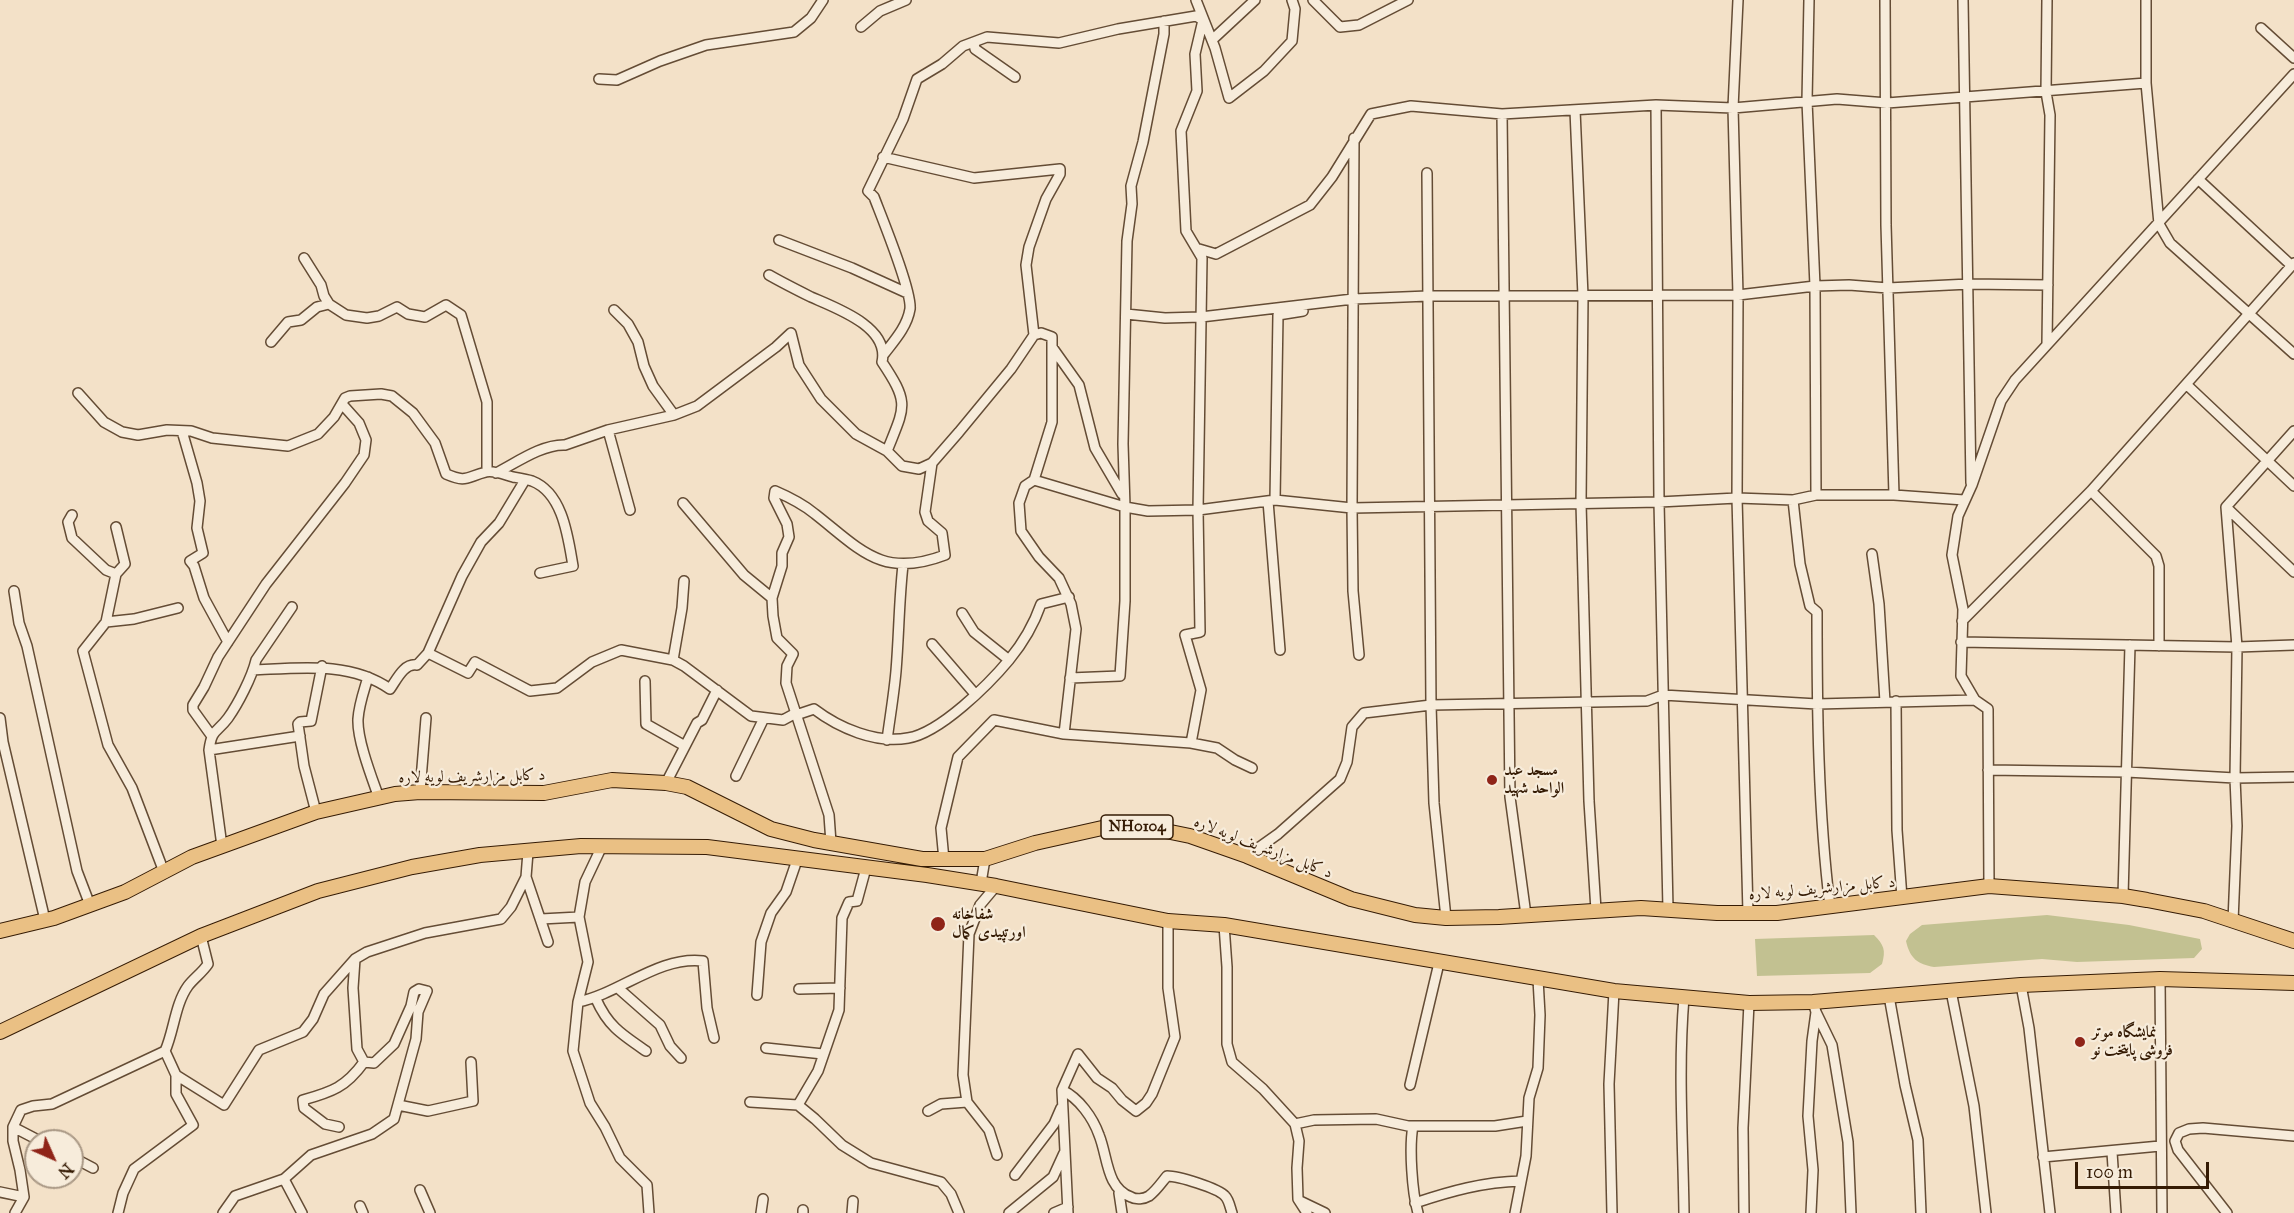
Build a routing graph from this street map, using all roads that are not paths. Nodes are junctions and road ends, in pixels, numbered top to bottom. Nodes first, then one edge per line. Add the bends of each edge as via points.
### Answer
1 (823, 0) edge
2 (906, 0) edge
3 (1196, 0) edge
4 (1255, 0) edge
5 (1292, 0) edge
6 (1313, 0) edge
7 (1408, 0) edge
8 (1738, 0) edge
9 (1809, 0) edge
10 (1885, 0) edge
11 (1963, 0) edge
12 (2047, 0) edge
13 (2146, 0) edge
14 (1203, 20) junction
15 (1164, 21) junction
16 (861, 27) dead end
17 (2261, 28) dead end
18 (1212, 40) junction
19 (974, 43) junction
20 (2294, 58) edge
21 (2294, 74) edge
22 (1015, 77) dead end
23 (599, 79) dead end
24 (2146, 83) junction
25 (2046, 92) junction
26 (1965, 96) junction
27 (1807, 101) junction
28 (1887, 103) junction
29 (1656, 105) junction
30 (1733, 108) junction
31 (1575, 110) junction
32 (1502, 114) junction
33 (1354, 138) junction
34 (883, 157) junction
35 (1427, 173) dead end
36 (2198, 179) junction
37 (2159, 224) junction
38 (779, 240) dead end
39 (1199, 249) junction
40 (304, 258) dead end
41 (2293, 264) edge
42 (769, 275) dead end
43 (1969, 284) junction
44 (2048, 285) junction
45 (1815, 286) junction
46 (1888, 288) junction
47 (907, 293) junction
48 (1658, 294) junction
49 (1738, 294) junction
50 (1428, 296) junction
51 (1583, 296) junction
52 (1506, 297) junction
53 (1353, 299) junction
54 (329, 304) junction
55 (1311, 304) junction
56 (614, 310) dead end
57 (1126, 314) junction
58 (2250, 315) junction
59 (1201, 317) junction
60 (1034, 335) junction
61 (271, 342) dead end
62 (2047, 344) junction
63 (1052, 346) junction
64 (884, 354) junction
65 (2294, 354) edge
66 (2187, 385) junction
67 (78, 393) dead end
68 (342, 404) junction
69 (674, 415) junction
70 (608, 430) junction
71 (182, 431) junction
72 (2294, 431) edge
73 (887, 451) junction
74 (2267, 462) junction
75 (932, 463) junction
76 (491, 472) junction
77 (525, 480) junction
78 (1034, 480) junction
79 (1972, 485) junction
80 (2294, 486) edge
81 (2091, 491) junction
82 (1123, 495) junction
83 (1816, 495) junction
84 (1893, 495) junction
85 (1737, 498) junction
86 (1793, 500) junction
87 (1964, 500) junction
88 (1271, 501) junction
89 (683, 502) dead end
90 (1659, 502) junction
91 (1581, 503) junction
92 (1507, 504) junction
93 (1431, 505) junction
94 (1125, 507) junction
95 (2226, 507) junction
96 (1352, 508) junction
97 (630, 510) dead end
98 (1198, 510) junction
99 (72, 515) dead end
100 (116, 527) dead end
101 (1872, 554) dead end
102 (903, 565) junction
103 (2294, 572) edge
104 (540, 573) dead end
105 (116, 574) junction
106 (684, 581) dead end
107 (14, 591) dead end
108 (1069, 597) junction
109 (772, 598) junction
110 (292, 607) dead end
111 (178, 608) dead end
112 (962, 613) dead end
113 (1962, 621) junction
114 (106, 622) junction
115 (228, 642) junction
116 (1961, 642) junction
117 (932, 644) dead end
118 (2130, 645) junction
119 (2294, 645) edge
120 (2159, 646) junction
121 (2237, 647) junction
122 (1280, 650) dead end
123 (428, 653) junction
124 (1359, 656) dead end
125 (673, 660) junction
126 (1009, 660) junction
127 (322, 666) junction
128 (253, 670) junction
129 (368, 677) junction
130 (1070, 678) junction
131 (645, 681) dead end
132 (717, 690) junction
133 (975, 694) junction
134 (1663, 696) junction
135 (1975, 700) junction
136 (1586, 701) junction
137 (1742, 701) junction
138 (1896, 701) junction
139 (1885, 702) junction
140 (1508, 703) junction
141 (1816, 704) junction
142 (1431, 705) junction
143 (796, 714) junction
144 (0, 718) edge
145 (426, 718) dead end
146 (764, 718) junction
147 (1064, 734) junction
148 (211, 735) junction
149 (300, 736) junction
150 (887, 740) junction
151 (1191, 743) junction
152 (685, 746) junction
153 (209, 750) junction
154 (1252, 768) dead end
155 (1988, 770) junction
156 (2127, 772) junction
157 (736, 776) dead end
158 (2294, 777) edge
159 (2235, 778) junction
160 (666, 783) junction
161 (420, 792) junction
162 (379, 798) junction
163 (316, 812) junction
164 (831, 843) junction
165 (222, 846) junction
166 (602, 846) junction
167 (528, 852) junction
168 (1247, 856) junction
169 (797, 860) junction
170 (944, 860) junction
171 (985, 860) junction
172 (866, 868) junction
173 (164, 872) junction
174 (526, 877) junction
175 (981, 884) junction
176 (996, 886) junction
177 (1989, 886) junction
178 (2123, 896) junction
179 (1902, 898) junction
180 (90, 905) junction
181 (1830, 907) junction
182 (1668, 909) junction
183 (1596, 910) junction
184 (1748, 913) junction
185 (1526, 915) junction
186 (579, 917) junction
187 (1446, 918) junction
188 (45, 920) junction
189 (541, 920) junction
190 (1168, 921) junction
191 (2233, 921) junction
192 (1224, 926) junction
193 (0, 931) edge
194 (201, 936) junction
195 (2294, 941) edge
196 (548, 942) dead end
197 (356, 959) junction
198 (1439, 963) junction
199 (1538, 979) junction
200 (2160, 979) junction
201 (2294, 983) edge
202 (2021, 985) junction
203 (618, 988) junction
204 (840, 988) junction
205 (799, 989) dead end
206 (1614, 991) junction
207 (1951, 991) junction
208 (757, 995) dead end
209 (1889, 996) junction
210 (1684, 997) junction
211 (596, 999) junction
212 (578, 1002) junction
213 (1749, 1003) junction
214 (1815, 1007) junction
215 (0, 1032) edge
216 (714, 1038) dead end
217 (766, 1048) dead end
218 (165, 1051) junction
219 (646, 1051) dead end
220 (823, 1054) junction
221 (681, 1058) dead end
222 (364, 1062) junction
223 (471, 1062) dead end
224 (176, 1075) junction
225 (1410, 1085) dead end
226 (1062, 1090) junction
227 (750, 1102) dead end
228 (966, 1102) junction
229 (398, 1105) junction
230 (798, 1106) junction
231 (1062, 1106) junction
232 (928, 1111) dead end
233 (1527, 1121) junction
234 (1295, 1124) junction
235 (1413, 1126) junction
236 (2160, 1126) junction
237 (13, 1127) junction
238 (339, 1127) dead end
239 (24, 1133) edge
240 (2179, 1133) junction
241 (2294, 1136) edge
242 (2160, 1146) junction
243 (2112, 1152) junction
244 (1064, 1153) junction
245 (998, 1155) dead end
246 (2043, 1157) junction
247 (84, 1163) edge
248 (93, 1168) dead end
249 (1015, 1175) dead end
250 (284, 1179) junction
251 (1521, 1181) junction
252 (420, 1191) dead end
253 (0, 1192) edge
254 (1119, 1192) junction
255 (24, 1197) junction
256 (1298, 1199) junction
257 (763, 1200) dead end
258 (854, 1202) dead end
259 (1417, 1208) edge
260 (1068, 1210) edge
261 (647, 1212) edge
262 (2223, 1212) edge
263 (15, 1213) edge
264 (118, 1213) edge
265 (223, 1213) edge
266 (302, 1213) edge
267 (430, 1213) edge
268 (761, 1213) edge
269 (852, 1213) edge
270 (959, 1213) edge
271 (1009, 1213) edge
272 (1054, 1213) edge
273 (1122, 1213) edge
274 (1232, 1213) edge
275 (1307, 1213) edge
276 (1325, 1213) edge
277 (1515, 1213) edge
278 (1612, 1213) edge
279 (1684, 1213) edge
280 (1744, 1213) edge
281 (1811, 1213) edge
282 (1851, 1213) edge
283 (1921, 1213) edge
284 (1986, 1213) edge
285 (2050, 1213) edge
286 (2116, 1213) edge
287 (2162, 1213) edge

1 - 23 street via 811,18 794,32 706,45 617,80
2 - 16 street via 880,11
3 - 14 street
4 - 18 street
5 - 18 street via 1292,41 1264,71 1229,99
6 - 7 street via 1340,27 1359,25
8 - 30 street
9 - 27 street
10 - 28 street
11 - 26 street
12 - 25 street
13 - 24 street
14 - 15 street via 1196,15
14 - 18 street
14 - 39 street via 1195,54 1197,91 1181,131 1186,231
15 - 19 street via 1059,43 987,37
15 - 57 street via 1143,142 1131,186
17 - 20 street
19 - 22 street via 975,49
19 - 34 street via 963,46 916,79 903,119
21 - 36 street
24 - 25 street
24 - 37 street
25 - 26 street
25 - 44 street via 2050,115
26 - 28 street
26 - 43 street
27 - 28 street
27 - 30 street
27 - 45 street
28 - 46 street
29 - 30 street
29 - 31 street
29 - 48 street
30 - 49 street
31 - 32 street
31 - 51 street
32 - 33 street via 1412,106 1388,109 1371,114
32 - 52 street
33 - 39 street via 1332,177 1310,205 1216,254
33 - 53 street
34 - 47 street via 868,191 874,197
34 - 60 street via 974,178 1060,169 1046,199 1026,265
35 - 50 street
36 - 37 street
36 - 41 street
37 - 58 street via 2170,243
37 - 62 street
38 - 47 street
39 - 59 street
40 - 54 street
41 - 58 street
42 - 64 street via 856,318 875,334
43 - 44 street
43 - 46 street
43 - 79 street
44 - 62 street
45 - 46 street
45 - 49 street
45 - 83 street
46 - 84 street
47 - 64 street via 910,307 905,324
48 - 49 street
48 - 51 street
48 - 90 street
49 - 85 street
50 - 52 street
50 - 53 street
50 - 93 street
51 - 52 street
51 - 91 street
52 - 92 street
53 - 55 street
53 - 96 street
54 - 61 street via 317,307 301,320 288,322
54 - 76 street via 346,315 367,318 397,307 425,317 446,305 461,315 487,402
55 - 59 street
55 - 88 street via 1306,310 1278,315
56 - 69 street via 628,324 653,386
57 - 59 street
57 - 82 street
58 - 65 street
58 - 66 street
59 - 98 street
60 - 63 street via 1052,337
60 - 75 street via 1011,369
62 - 79 street via 2001,401
63 - 78 street via 1052,422
63 - 82 street via 1079,385 1095,448
64 - 73 street via 882,362 900,388 903,411
66 - 74 street
66 - 81 street
67 - 71 street via 104,422 122,432 138,435
68 - 71 street via 318,434 288,446
68 - 76 street via 350,396 392,396 413,413 435,443 446,474 459,480
68 - 115 street via 366,440 364,455 266,584
69 - 70 street
69 - 73 street via 698,406 791,333 799,365 821,399 856,434
70 - 76 street via 543,450
70 - 97 street
71 - 115 street via 200,501 197,528 203,553 190,561 204,598
72 - 74 street
73 - 75 street via 902,466 919,469
74 - 80 street
74 - 95 street
75 - 102 street via 925,512 928,521 942,533 945,555
76 - 77 street
77 - 104 street via 533,481 554,498 571,551 573,566
77 - 123 street via 499,523 481,542
78 - 94 street
78 - 108 street via 1025,486 1019,503 1021,531 1038,557 1059,578
79 - 87 street
81 - 113 street
81 - 120 street via 2156,556
82 - 94 street
83 - 84 street
83 - 86 street
84 - 87 street
85 - 86 street
85 - 90 street
85 - 137 street
86 - 141 street via 1800,564 1810,606 1817,612
87 - 113 street via 1952,555
88 - 96 street
88 - 98 street
88 - 122 street
89 - 109 street via 744,575
90 - 91 street
90 - 134 street
91 - 92 street
91 - 136 street
92 - 93 street
92 - 140 street
93 - 96 street
93 - 142 street
94 - 98 street via 1148,511
94 - 130 street via 1120,676
95 - 103 street
95 - 121 street
96 - 124 street
98 - 151 street via 1200,632 1185,635 1202,690
99 - 105 street via 68,522 72,538 106,570
100 - 105 street via 125,564
101 - 139 street
102 - 109 street via 884,562 862,551 797,501 775,491 789,537
102 - 150 street
105 - 114 street
106 - 125 street
107 - 180 street via 77,871
108 - 126 street via 1041,604
108 - 130 street via 1076,629
109 - 143 street via 777,638 793,654 787,666 786,683
110 - 128 street
111 - 114 street
112 - 126 street via 974,632
113 - 116 street
114 - 173 street via 83,651 88,673 108,745 132,789
115 - 148 street via 193,705
116 - 118 street
116 - 135 street via 1961,676
117 - 133 street
118 - 120 street
118 - 156 street
119 - 121 street
120 - 121 street
121 - 159 street
123 - 125 street via 468,673 475,662 530,691 557,688 592,662 621,650
123 - 129 street via 417,665 406,666 390,689
125 - 132 street
126 - 133 street
127 - 128 street
127 - 129 street
127 - 149 street via 311,721 299,722
128 - 148 street via 228,718
129 - 162 street via 358,722
130 - 147 street
131 - 152 street via 646,724
132 - 146 street via 751,716
132 - 152 street
133 - 150 street via 921,735
134 - 136 street via 1647,701
134 - 137 street
134 - 182 street
135 - 138 street
135 - 155 street via 1988,709
136 - 140 street
136 - 183 street
137 - 141 street
137 - 184 street
138 - 139 street
138 - 179 street
139 - 141 street
140 - 142 street
140 - 185 street via 1510,796
141 - 181 street
142 - 168 street via 1364,713 1352,727 1340,779
142 - 187 street via 1434,803
143 - 146 street via 783,720
143 - 150 street via 814,709 831,722
143 - 164 street via 829,815
144 - 188 street
145 - 161 street
146 - 157 street
147 - 151 street
147 - 170 street via 994,720 958,757 941,828
148 - 153 street
149 - 153 street
149 - 163 street
151 - 154 street via 1217,748
152 - 160 street
153 - 165 street
155 - 156 street
155 - 177 street
156 - 159 street
156 - 178 street
158 - 159 street
159 - 191 street
160 - 161 highway, د کابل مزارشریف لویه لاره / NH0104 via 612,780 544,793
160 - 164 highway, د کابل مزارشریف لویه لاره / NH0104 via 687,787 771,829
161 - 162 highway, د کابل مزارشریف لویه لاره / NH0104
162 - 163 highway, د کابل مزارشریف لویه لاره / NH0104
163 - 165 highway, د کابل مزارشریف لویه لاره / NH0104
164 - 170 highway, د کابل مزارشریف لویه لاره / NH0104
165 - 173 highway, د کابل مزارشریف لویه لاره / NH0104
166 - 167 highway
166 - 169 highway via 707,848
166 - 186 street via 585,882
167 - 174 street
167 - 194 highway via 480,855 412,867 318,891
168 - 171 highway, د کابل مزارشریف لویه لاره / NH0104 via 1190,836 1111,826 1035,843
168 - 187 highway, د کابل مزارشریف لویه لاره / NH0104 via 1351,899 1415,915
169 - 172 highway
169 - 208 street via 761,942
170 - 171 highway, د کابل مزارشریف لویه لاره / NH0104
171 - 175 street
172 - 175 highway
172 - 204 street via 857,901 849,902 842,918
173 - 180 highway, د کابل مزارشریف لویه لاره / NH0104
174 - 189 street
174 - 197 street via 501,918 425,933
175 - 176 highway
176 - 190 highway
176 - 228 street via 980,905 969,934 963,1076
177 - 178 highway, د کابل مزارشریف لویه لاره / NH0104
177 - 179 highway, د کابل مزارشریف لویه لاره / NH0104
178 - 191 highway, د کابل مزارشریف لویه لاره / NH0104 via 2204,911
179 - 181 highway, د کابل مزارشریف لویه لاره / NH0104
180 - 188 highway, د کابل مزارشریف لویه لاره / NH0104
181 - 184 highway, د کابل مزارشریف لویه لاره / NH0104
182 - 183 highway, د کابل مزارشریف لویه لاره / NH0104
182 - 184 highway, د کابل مزارشریف لویه لاره / NH0104
183 - 185 highway, د کابل مزارشریف لویه لاره / NH0104
185 - 187 highway, د کابل مزارشریف لویه لاره / NH0104
186 - 189 street
186 - 212 street via 588,962
188 - 193 highway, د کابل مزارشریف لویه لاره / NH0104
189 - 196 street
190 - 192 highway
190 - 226 street via 1168,987 1175,1037 1146,1103 1136,1111 1097,1078 1078,1054
191 - 195 highway, د کابل مزارشریف لویه لاره / NH0104
192 - 198 highway
192 - 234 street via 1227,1044 1232,1062
194 - 215 highway
194 - 218 street via 208,964 188,986
197 - 222 street via 353,988 357,1049
197 - 224 street via 324,994 303,1032 259,1050 224,1105
198 - 199 highway
198 - 225 street
199 - 206 highway
199 - 233 street via 1538,1060
200 - 201 highway
200 - 202 highway
200 - 236 street
202 - 207 highway
202 - 246 street
203 - 211 street
203 - 216 street via 673,961 703,961
203 - 221 street via 660,1025
204 - 205 street
204 - 220 street via 839,1010
206 - 210 highway
206 - 278 street via 1609,1084
207 - 209 highway
207 - 284 street via 1974,1106
209 - 214 highway
209 - 283 street via 1918,1140
210 - 213 highway
210 - 279 street via 1680,1034
211 - 212 street
211 - 219 street via 618,1032
212 - 261 street via 573,1052 590,1102 620,1158 647,1185
213 - 214 highway
213 - 280 street via 1743,1128
214 - 281 street via 1808,1116
214 - 282 street via 1832,1045 1848,1142
217 - 220 street
218 - 224 street
218 - 237 street via 52,1104 21,1110
220 - 230 street
222 - 229 street via 374,1063 394,1044 414,992 427,991 418,1012 416,1039
222 - 238 street via 349,1082 323,1094 298,1098 304,1108 325,1124
223 - 229 street via 473,1101 428,1111
224 - 264 street via 176,1094 193,1125 134,1169
226 - 231 street
226 - 254 street via 1070,1093 1087,1113 1099,1134
227 - 230 street
228 - 232 street via 941,1104
228 - 245 street via 989,1130
229 - 250 street via 394,1119 372,1134 311,1155
230 - 270 street via 842,1145 871,1163 941,1182
231 - 244 street
231 - 249 street via 1054,1124
233 - 235 street via 1494,1126
233 - 251 street
234 - 235 street via 1376,1119
234 - 256 street via 1299,1141
235 - 259 street
236 - 240 street
236 - 242 street
237 - 239 street
237 - 255 street via 12,1141
240 - 241 street via 2203,1128
240 - 262 street via 2175,1141 2178,1150
242 - 243 street
242 - 287 street
243 - 246 street
243 - 286 street
244 - 260 street
244 - 271 street via 1053,1177
246 - 285 street
247 - 248 street
250 - 265 street via 235,1196
250 - 266 street
251 - 259 street via 1473,1186
251 - 277 street
252 - 267 street
253 - 255 street
254 - 273 street
254 - 274 street via 1135,1199 1147,1197 1167,1176 1180,1176 1220,1192 1227,1197
255 - 263 street
256 - 275 street
256 - 276 street
257 - 268 street
258 - 269 street
260 - 272 street

